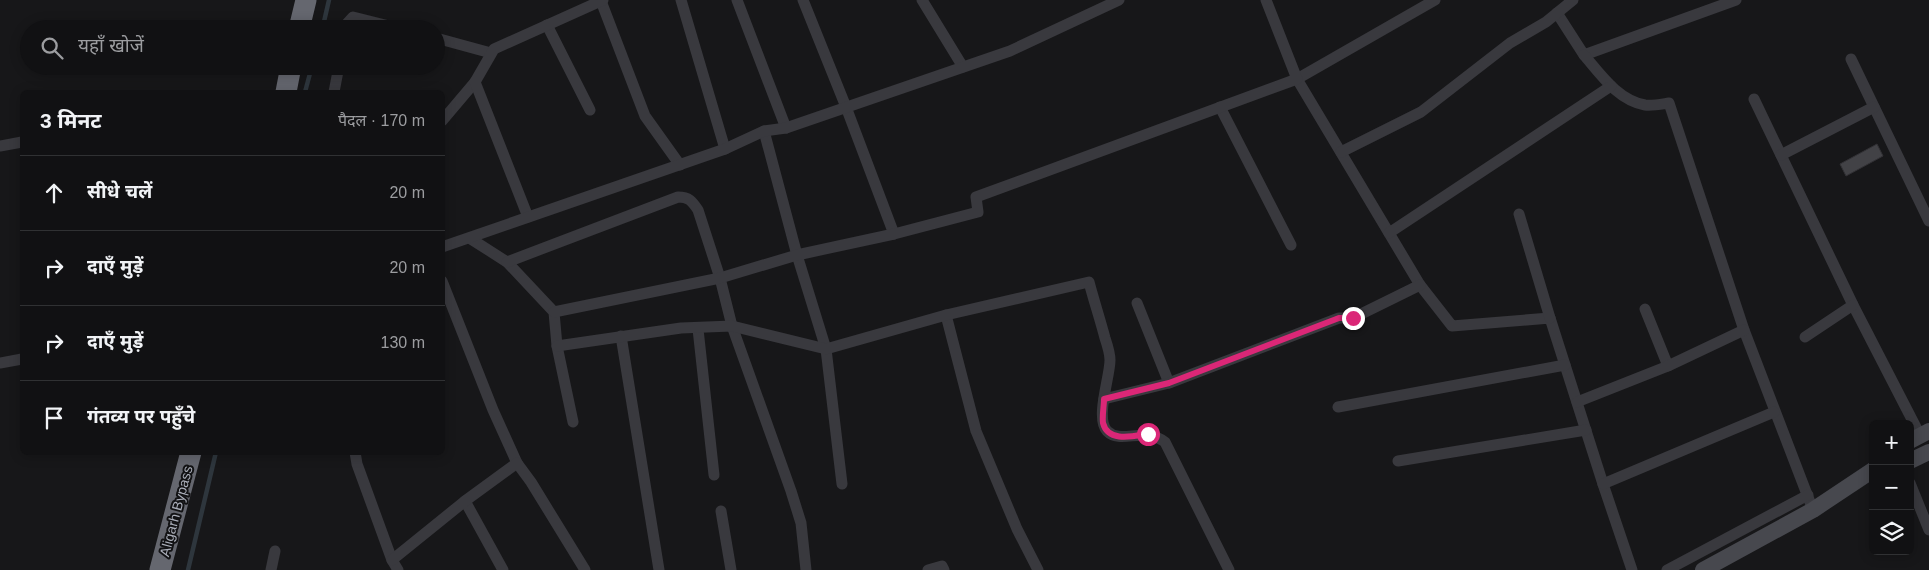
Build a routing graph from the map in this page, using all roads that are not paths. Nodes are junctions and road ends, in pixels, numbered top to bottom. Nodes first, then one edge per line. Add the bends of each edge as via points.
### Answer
1 (306, 0) edge
2 (602, 0) edge
3 (681, 0) edge
4 (737, 0) edge
5 (803, 0) edge
6 (922, 0) edge
7 (1119, 0) edge
8 (1266, 0) edge
9 (1435, 0) edge
10 (1573, 0) edge
11 (1736, 0) edge
12 (1557, 13) junction
13 (301, 20) edge
14 (350, 20) edge
15 (365, 20) edge
16 (547, 25) junction
17 (445, 41) edge
18 (492, 54) junction
19 (1584, 56) junction
20 (1850, 60) dead end
21 (963, 67) junction
22 (289, 75) edge
23 (337, 75) edge
24 (1298, 79) junction
25 (475, 82) junction
26 (1611, 86) junction
27 (286, 90) edge
28 (334, 90) edge
29 (1754, 100) dead end
30 (846, 107) junction
31 (1874, 107) junction
32 (1220, 108) junction
33 (590, 110) dead end
34 (445, 117) edge
35 (786, 128) junction
36 (764, 131) junction
37 (20, 142) edge
38 (0, 146) edge
39 (725, 149) junction
40 (1341, 152) junction
41 (1781, 155) junction
42 (680, 165) junction
43 (1518, 214) dead end
44 (528, 217) junction
45 (1929, 221) edge
46 (1389, 233) junction
47 (894, 234) junction
48 (471, 239) junction
49 (1291, 245) dead end
50 (445, 246) edge
51 (797, 256) junction
52 (507, 262) junction
53 (720, 278) junction
54 (1420, 285) junction
55 (445, 289) edge
56 (1136, 303) dead end
57 (1854, 305) junction
58 (1645, 309) dead end
59 (554, 312) junction
60 (946, 316) junction
61 (1550, 318) junction
62 (732, 326) junction
63 (698, 329) junction
64 (1744, 330) junction
65 (621, 336) junction
66 (1805, 337) dead end
67 (557, 346) junction
68 (826, 349) junction
69 (20, 359) edge
70 (0, 363) edge
71 (1565, 364) junction
72 (1668, 366) junction
73 (1169, 383) junction
74 (1104, 399) junction
75 (1577, 402) junction
76 (1338, 407) dead end
77 (1774, 412) junction
78 (573, 422) dead end
79 (1586, 430) junction
80 (1920, 436) edge
81 (1929, 452) edge
82 (190, 455) edge
83 (356, 455) edge
84 (1914, 459) edge
85 (1398, 461) dead end
86 (517, 463) junction
87 (1869, 472) edge
88 (714, 475) dead end
89 (842, 484) dead end
90 (1603, 484) junction
91 (1914, 493) edge
92 (465, 501) junction
93 (1810, 503) junction
94 (721, 511) dead end
95 (1929, 530) edge
96 (275, 551) dead end
97 (392, 560) junction
98 (160, 570) edge
99 (271, 570) edge
100 (398, 570) edge
101 (502, 570) edge
102 (585, 570) edge
103 (659, 570) edge
104 (731, 570) edge
105 (806, 570) edge
106 (928, 570) edge
107 (944, 570) edge
108 (1038, 570) edge
109 (1229, 570) edge
110 (1632, 570) edge
111 (1667, 570) edge
112 (1703, 570) edge

1 - 13 highway
2 - 16 street
2 - 42 street via 646,116
3 - 39 street
4 - 35 street
5 - 30 street
6 - 21 street
7 - 21 street via 1010,51
8 - 24 street
9 - 24 street
10 - 12 street
11 - 19 street
12 - 19 street
12 - 40 street via 1510,43 1421,112
14 - 15 street via 353,17
16 - 18 street via 494,49
16 - 33 street
17 - 18 street
18 - 25 street
19 - 26 street
20 - 31 street
21 - 30 street
22 - 27 highway
23 - 28 street
24 - 32 street
24 - 40 street
25 - 34 street
25 - 44 street
26 - 46 street
26 - 64 street via 1627,98 1646,105 1669,103
29 - 41 street
30 - 35 street
30 - 47 street
31 - 41 street
31 - 45 street
32 - 47 street via 976,197 978,212
32 - 49 street
35 - 36 street
36 - 39 street
36 - 51 street
37 - 38 street
39 - 42 street
40 - 46 street
41 - 57 street
42 - 44 street
43 - 61 street
44 - 48 street
46 - 54 street
47 - 51 street
48 - 50 street
48 - 52 street
51 - 53 street
51 - 68 street
52 - 53 street via 678,197 686,197 698,210
52 - 59 street
53 - 59 street
53 - 62 street
54 - 61 street via 1452,326
54 - 73 street via 1353,318 1339,318
55 - 86 street
56 - 73 street
57 - 66 street
57 - 80 street
58 - 72 street
59 - 67 street
60 - 68 street
60 - 74 street via 1089,282 1111,359
60 - 108 street via 976,431
61 - 71 street
62 - 63 street
62 - 68 street
62 - 105 street via 801,523
63 - 65 street via 681,328
63 - 88 street
64 - 72 street
64 - 77 street
65 - 67 street
65 - 103 street
67 - 78 street
68 - 89 street
69 - 70 street
71 - 75 street
71 - 76 street
72 - 75 street
73 - 74 street
74 - 109 street via 1103,422 1107,431 1118,437 1148,434 1165,442
75 - 79 street
77 - 90 street
77 - 93 street
79 - 85 street
79 - 90 street
81 - 84 main road
82 - 98 highway, Aligarh Bypass
83 - 97 street
86 - 92 street
86 - 102 street
87 - 93 main road
90 - 110 street
91 - 95 street
92 - 97 street
92 - 101 street
93 - 111 street
93 - 112 main road
94 - 104 street
96 - 99 street
97 - 100 street
106 - 107 street via 942,566

